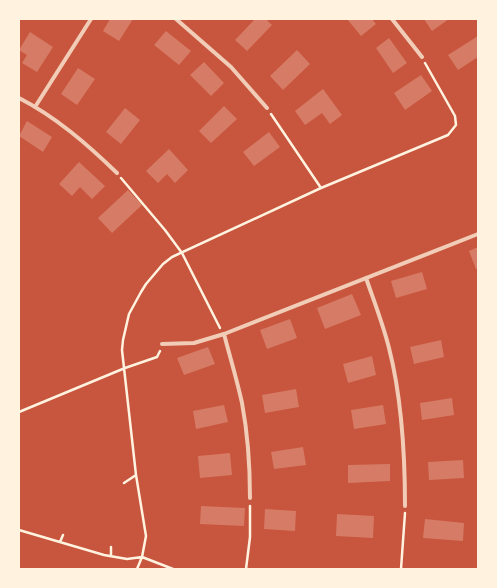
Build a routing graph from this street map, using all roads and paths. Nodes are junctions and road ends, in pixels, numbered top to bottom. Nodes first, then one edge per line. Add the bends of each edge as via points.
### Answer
1 (91, 19) edge
2 (176, 19) edge
3 (392, 19) edge
4 (422, 58) joint
5 (19, 98) edge
6 (35, 107) junction
7 (267, 108) joint
8 (117, 173) joint
9 (321, 188) junction
10 (478, 234) edge
11 (182, 253) junction
12 (366, 278) junction
13 (224, 334) junction
14 (162, 344) joint
15 (125, 368) junction
16 (19, 412) edge
17 (136, 475) junction
18 (124, 483) dead end
19 (250, 498) joint
20 (405, 506) joint
21 (19, 530) edge
22 (63, 535) dead end
23 (60, 542) junction
24 (111, 547) dead end
25 (111, 556) junction
26 (142, 558) junction
27 (138, 569) edge
28 (173, 569) edge
29 (246, 569) edge
30 (401, 569) edge

1 - 6 street
2 - 7 street via 231,67
3 - 4 street
4 - 9 path via 456,116 456,125 448,134
5 - 6 street
6 - 8 street via 68,129
7 - 9 path
8 - 11 path
9 - 11 path
10 - 12 street
11 - 13 path
11 - 15 path via 163,264 146,284 129,314 122,350
12 - 13 street
12 - 20 street via 389,349 400,408
13 - 14 street via 194,343
13 - 19 street via 242,402 250,467
14 - 15 path via 157,357
15 - 16 path
15 - 17 path
17 - 18 path
17 - 26 path via 146,536
19 - 29 path via 250,538
20 - 30 path
21 - 23 path
22 - 23 path
23 - 25 path
24 - 25 path
25 - 26 path
26 - 27 path
26 - 28 path

